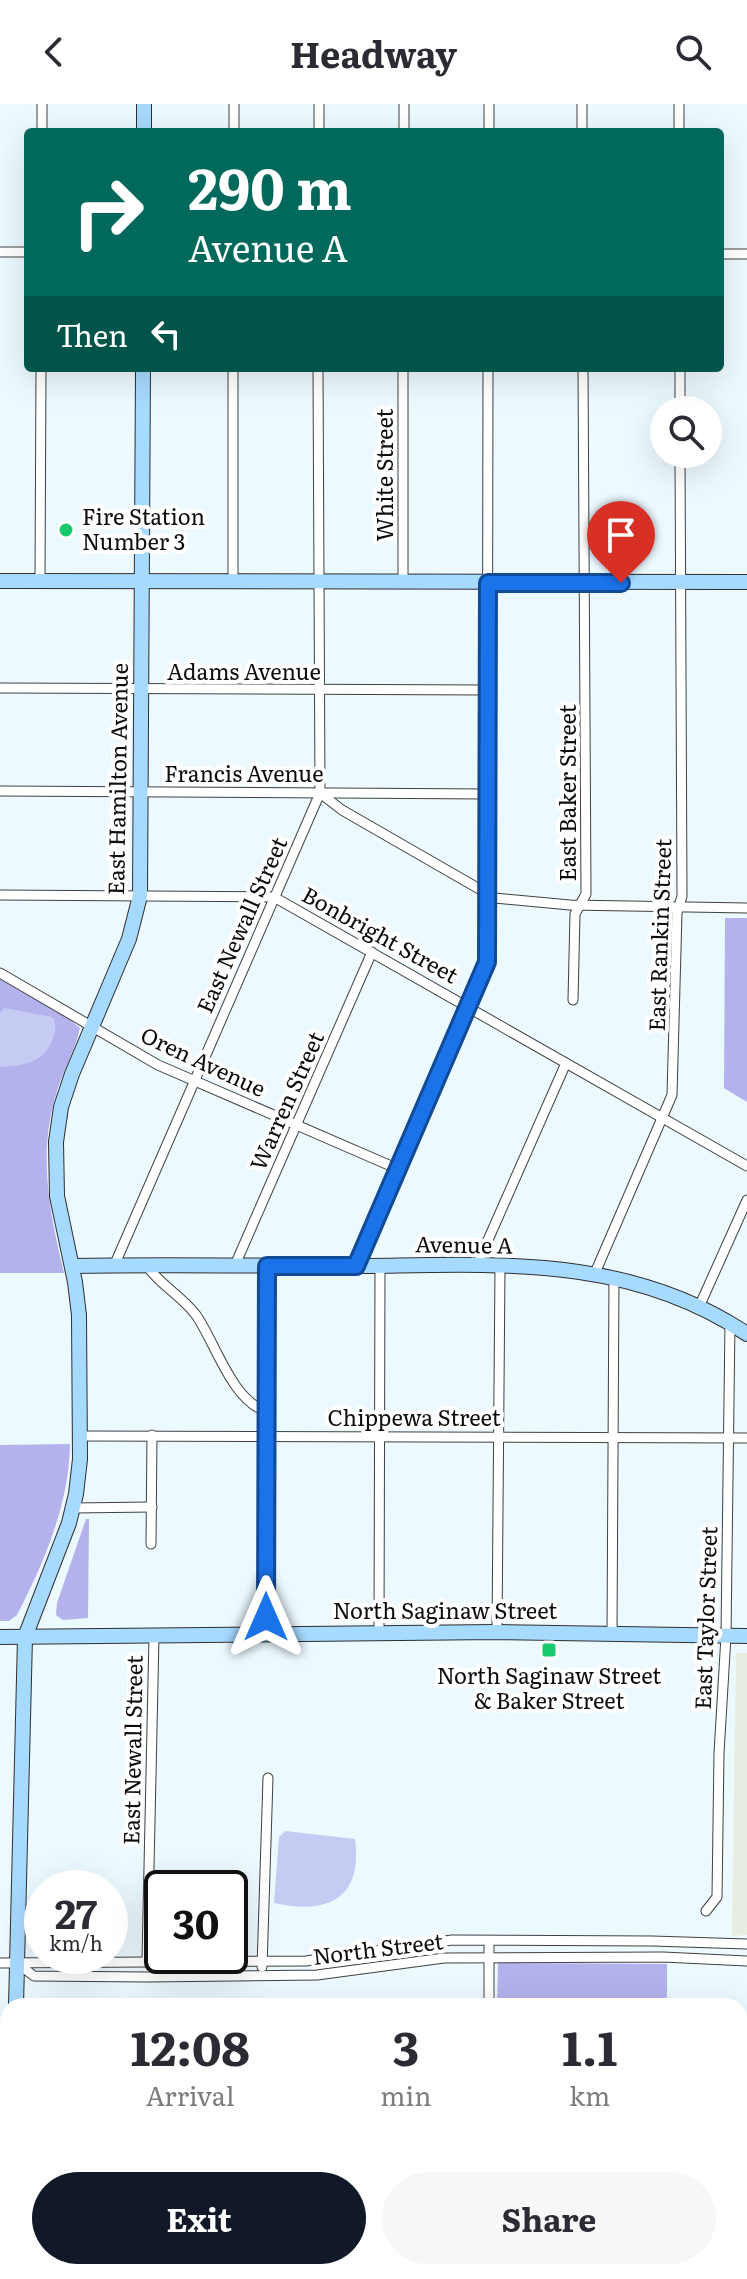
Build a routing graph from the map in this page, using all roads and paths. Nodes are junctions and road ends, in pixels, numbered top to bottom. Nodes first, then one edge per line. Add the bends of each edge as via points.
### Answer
1 (42, 104) edge
2 (144, 104) edge
3 (234, 104) edge
4 (319, 104) edge
5 (404, 104) edge
6 (489, 104) edge
7 (582, 104) edge
8 (679, 104) edge
9 (42, 128) edge
10 (144, 128) edge
11 (234, 128) edge
12 (319, 128) edge
13 (404, 128) edge
14 (489, 128) edge
15 (582, 128) edge
16 (679, 128) edge
17 (0, 252) edge
18 (24, 252) edge
19 (724, 254) edge
20 (747, 254) edge
21 (41, 372) edge
22 (143, 372) edge
23 (233, 372) edge
24 (318, 372) edge
25 (403, 372) edge
26 (488, 372) edge
27 (583, 372) edge
28 (680, 372) edge
29 (680, 396) edge
30 (680, 468) edge
31 (0, 581) edge
32 (40, 581) junction
33 (142, 581) junction
34 (233, 582) junction
35 (318, 582) junction
36 (680, 582) junction
37 (747, 582) edge
38 (403, 583) junction
39 (488, 583) junction
40 (584, 583) junction
41 (0, 688) edge
42 (142, 690) junction
43 (319, 690) junction
44 (488, 690) junction
45 (0, 791) edge
46 (142, 792) junction
47 (320, 793) junction
48 (488, 794) junction
49 (487, 893) junction
50 (0, 895) edge
51 (140, 896) junction
52 (274, 897) junction
53 (581, 904) junction
54 (678, 906) junction
55 (747, 908) edge
56 (372, 952) junction
57 (0, 973) edge
58 (573, 1000) dead end
59 (469, 1006) junction
60 (92, 1026) junction
61 (566, 1063) junction
62 (194, 1081) junction
63 (663, 1117) junction
64 (296, 1125) junction
65 (747, 1166) edge
66 (398, 1169) junction
67 (747, 1200) edge
68 (235, 1265) junction
69 (477, 1265) junction
70 (72, 1266) junction
71 (114, 1266) junction
72 (147, 1266) junction
73 (267, 1266) junction
74 (356, 1266) junction
75 (380, 1266) junction
76 (500, 1266) junction
77 (595, 1273) junction
78 (614, 1277) junction
79 (699, 1307) junction
80 (730, 1322) junction
81 (747, 1334) edge
82 (266, 1411) junction
83 (152, 1435) junction
84 (81, 1436) junction
85 (266, 1436) junction
86 (381, 1436) junction
87 (499, 1437) junction
88 (612, 1437) junction
89 (728, 1438) junction
90 (747, 1438) edge
91 (152, 1507) junction
92 (73, 1508) junction
93 (151, 1544) dead end
94 (497, 1632) junction
95 (379, 1633) junction
96 (612, 1633) junction
97 (265, 1635) junction
98 (154, 1636) junction
99 (726, 1636) junction
100 (747, 1636) edge
101 (0, 1637) edge
102 (25, 1637) junction
103 (268, 1778) dead end
104 (149, 1870) edge
105 (706, 1911) dead end
106 (489, 1941) junction
107 (678, 1941) junction
108 (747, 1944) edge
109 (489, 1957) junction
110 (678, 1957) junction
111 (144, 1960) edge
112 (248, 1961) edge
113 (262, 1961) junction
114 (747, 1961) edge
115 (0, 1963) edge
116 (17, 1963) junction
117 (261, 1976) junction
118 (16, 1998) edge
119 (489, 1998) edge

1 - 9 street
2 - 10 street
3 - 11 street
4 - 12 street
5 - 13 street
6 - 14 street
7 - 15 street
8 - 16 street
17 - 18 street
19 - 20 street
21 - 32 street
22 - 33 street, East Hamilton Avenue
23 - 34 street
24 - 35 street, East Newall Street
25 - 38 street, White Street
26 - 39 street
27 - 40 street, East Baker Street
28 - 29 street
30 - 36 street, East Rankin Street
31 - 32 street
32 - 33 street
33 - 34 street
33 - 42 street, East Hamilton Avenue
34 - 35 street
35 - 38 street
35 - 43 street, East Newall Street
36 - 37 street
36 - 40 street
36 - 54 street, East Rankin Street
38 - 39 street
39 - 40 street
39 - 44 street
40 - 53 street, East Baker Street via 586,894
41 - 42 street, Adams Avenue
42 - 43 street, Adams Avenue
42 - 46 street, East Hamilton Avenue
43 - 44 street, Adams Avenue
43 - 47 street, East Newall Street
44 - 48 street
45 - 46 street, Francis Avenue
46 - 47 street, Francis Avenue
46 - 51 street, East Hamilton Avenue
47 - 48 street, Francis Avenue
47 - 49 street
47 - 52 street, East Newall Street
48 - 49 street
49 - 53 street via 495,898
49 - 59 street via 487,962
50 - 51 street, Bonbright Street
51 - 52 street, Bonbright Street
51 - 60 street, East Hamilton Avenue via 129,939
52 - 56 street, Bonbright Street
52 - 62 street, East Newall Street
53 - 54 street
53 - 58 street, East Baker Street via 575,914
54 - 55 street
54 - 63 street, East Rankin Street via 672,1095
56 - 59 street, Bonbright Street
56 - 64 street, Warren Street
57 - 60 street, Oren Avenue
59 - 61 street, Bonbright Street
59 - 66 street
60 - 62 street, Oren Avenue
60 - 70 street, East Hamilton Avenue via 66,1092 56,1142 57,1196
61 - 63 street, Bonbright Street
61 - 69 street
62 - 64 street, Oren Avenue
62 - 71 street, East Newall Street
63 - 65 street, Bonbright Street
63 - 77 street, East Rankin Street
64 - 66 street, Oren Avenue
64 - 68 street, Warren Street
66 - 74 street
67 - 79 street
68 - 72 street, Avenue A
68 - 73 street, Avenue A
69 - 75 street, Avenue A
69 - 76 street, Avenue A
70 - 71 street, Avenue A
70 - 84 street, East Hamilton Avenue via 79,1315
71 - 72 street, Avenue A
72 - 82 street via 197,1316 239,1388 256,1408
73 - 74 street, Avenue A
73 - 82 street
74 - 75 street, Avenue A
75 - 86 street
76 - 77 street, Avenue A
76 - 87 street
77 - 78 street, Avenue A
78 - 79 street, Avenue A
78 - 88 street
79 - 80 street, Avenue A
80 - 81 street, Avenue A
80 - 89 street, East Taylor Street
82 - 85 street
83 - 84 street, Chippewa Street
83 - 85 street, Chippewa Street
83 - 91 street
84 - 92 street, East Hamilton Avenue
85 - 86 street, Chippewa Street
85 - 97 street
86 - 87 street, Chippewa Street
86 - 95 street
87 - 88 street, Chippewa Street
87 - 94 street
88 - 89 street, Chippewa Street
88 - 96 street
89 - 90 street, Chippewa Street
89 - 99 street, East Taylor Street
91 - 92 street
91 - 93 street
92 - 102 street, East Hamilton Avenue
94 - 95 street, North Saginaw Street
94 - 96 street, North Saginaw Street
95 - 97 street, North Saginaw Street
96 - 99 street, North Saginaw Street
97 - 98 street, North Saginaw Street
98 - 102 street, North Saginaw Street
98 - 104 street, East Newall Street
99 - 100 street, North Saginaw Street
99 - 105 street, East Taylor Street via 717,1897
101 - 102 street, North Saginaw Street
102 - 116 street, East Hamilton Avenue
103 - 113 street
106 - 107 street, North Street
106 - 109 street
106 - 113 street, North Street
107 - 108 street, North Street
107 - 110 street
109 - 110 street, North Street
109 - 117 street, North Street
109 - 119 street
110 - 114 street, North Street
111 - 116 street, North Street
112 - 113 street, North Street
113 - 117 street
115 - 116 street, North Street
116 - 117 street, North Street via 34,1976
116 - 118 street, East Hamilton Avenue

